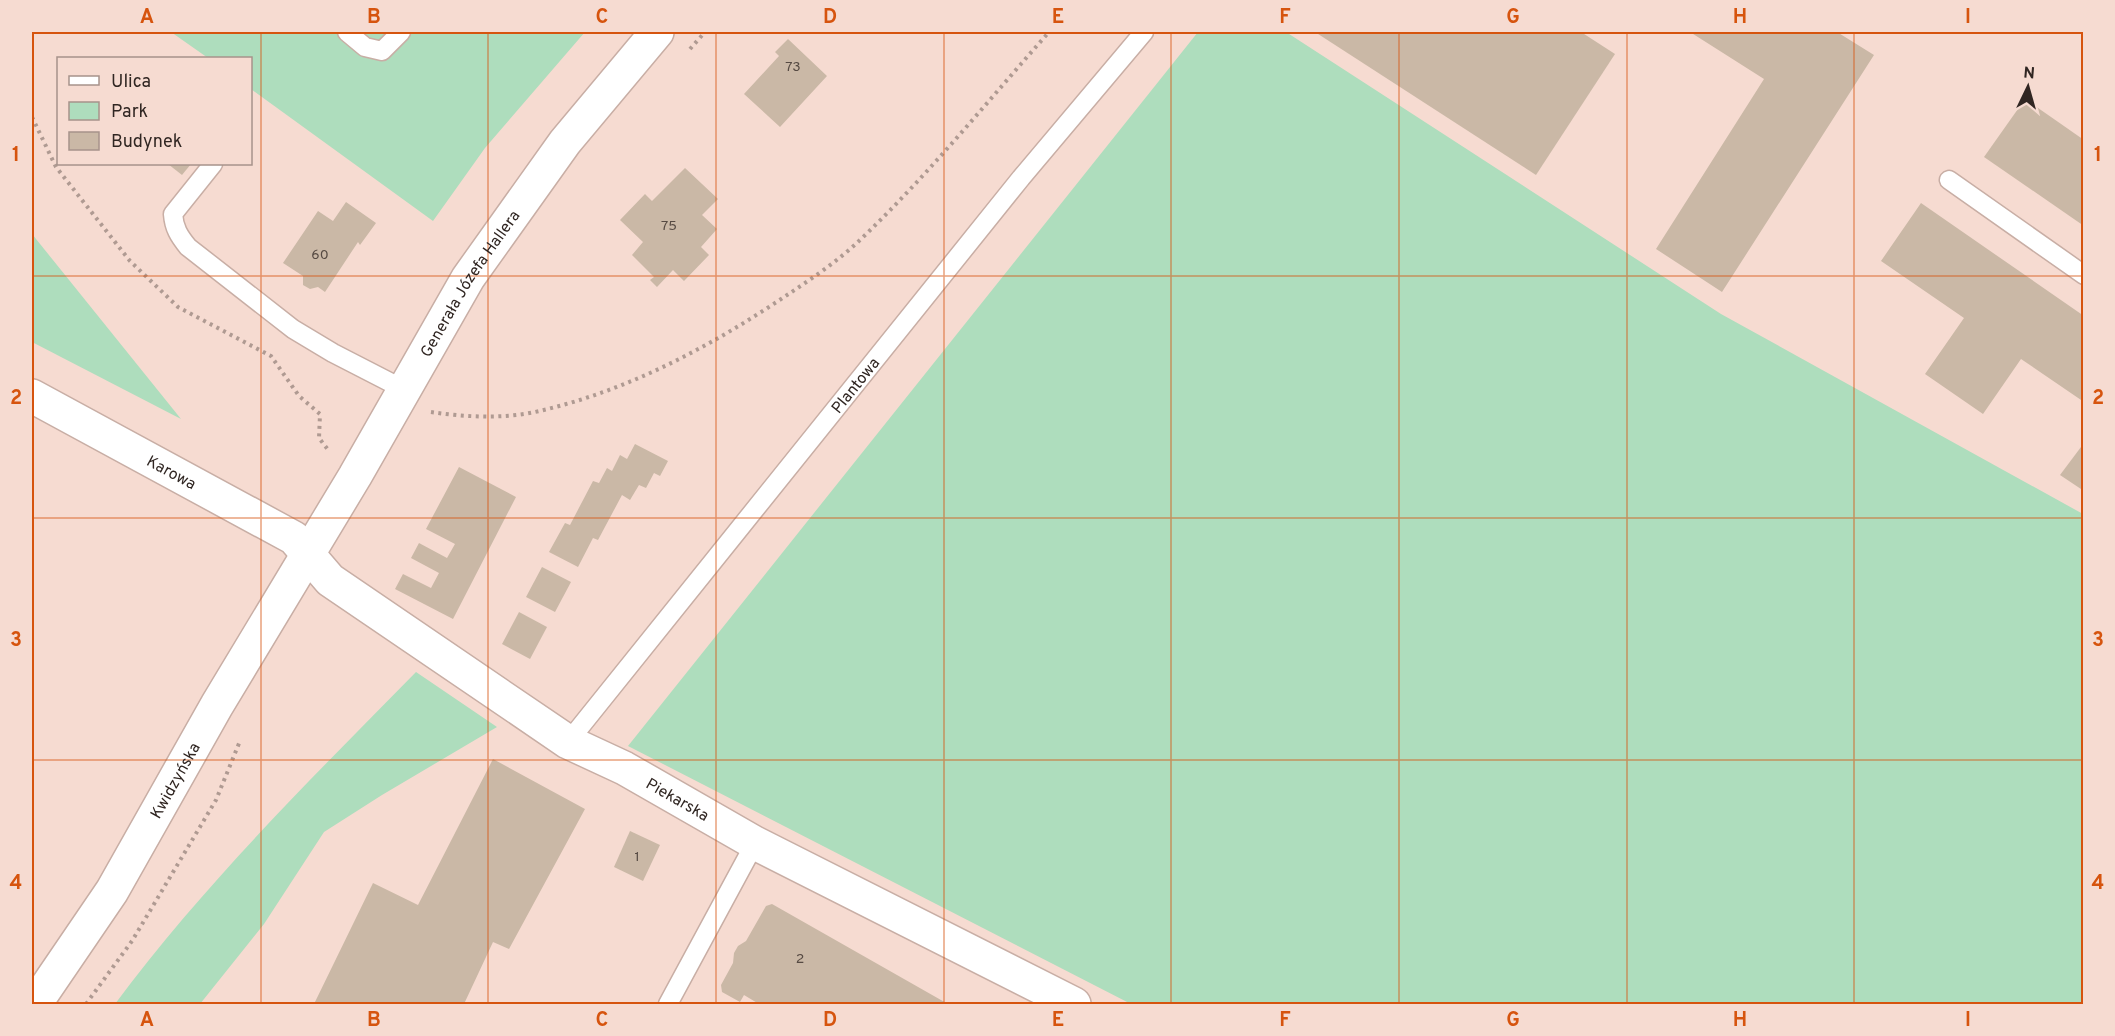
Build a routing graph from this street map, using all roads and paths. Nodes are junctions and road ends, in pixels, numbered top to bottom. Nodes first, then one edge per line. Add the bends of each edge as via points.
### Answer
1 (347, 32) edge
2 (401, 32) edge
3 (657, 32) edge
4 (1049, 32) edge
5 (1144, 32) edge
6 (32, 117) edge
7 (212, 165) edge
8 (1949, 180) dead end
9 (2084, 275) edge
10 (271, 356) dead end
11 (32, 396) edge
12 (416, 401) junction
13 (307, 553) junction
14 (241, 740) dead end
15 (568, 742) junction
16 (755, 843) junction
17 (670, 1004) edge
18 (35, 1005) edge
19 (86, 1005) edge
20 (1074, 1005) edge

1 - 2 lane via 365,47 382,51
3 - 12 street, Generała Józefa Hallera via 565,142 468,278
4 - 12 path via 932,166 859,241 751,319 627,384 533,412 452,415
5 - 15 lane, Plantowa via 1013,188
6 - 10 path via 56,167 130,261 178,307
7 - 12 lane via 173,214 183,241 293,329
8 - 9 lane
11 - 13 street, Karowa via 294,538
12 - 13 street, Generała Józefa Hallera via 355,476
13 - 15 street, Piekarska via 330,580
13 - 18 street, Kwidzyńska via 112,891
14 - 19 path via 216,800 132,941
15 - 16 street, Piekarska via 624,768
16 - 17 lane
16 - 20 street, Piekarska

